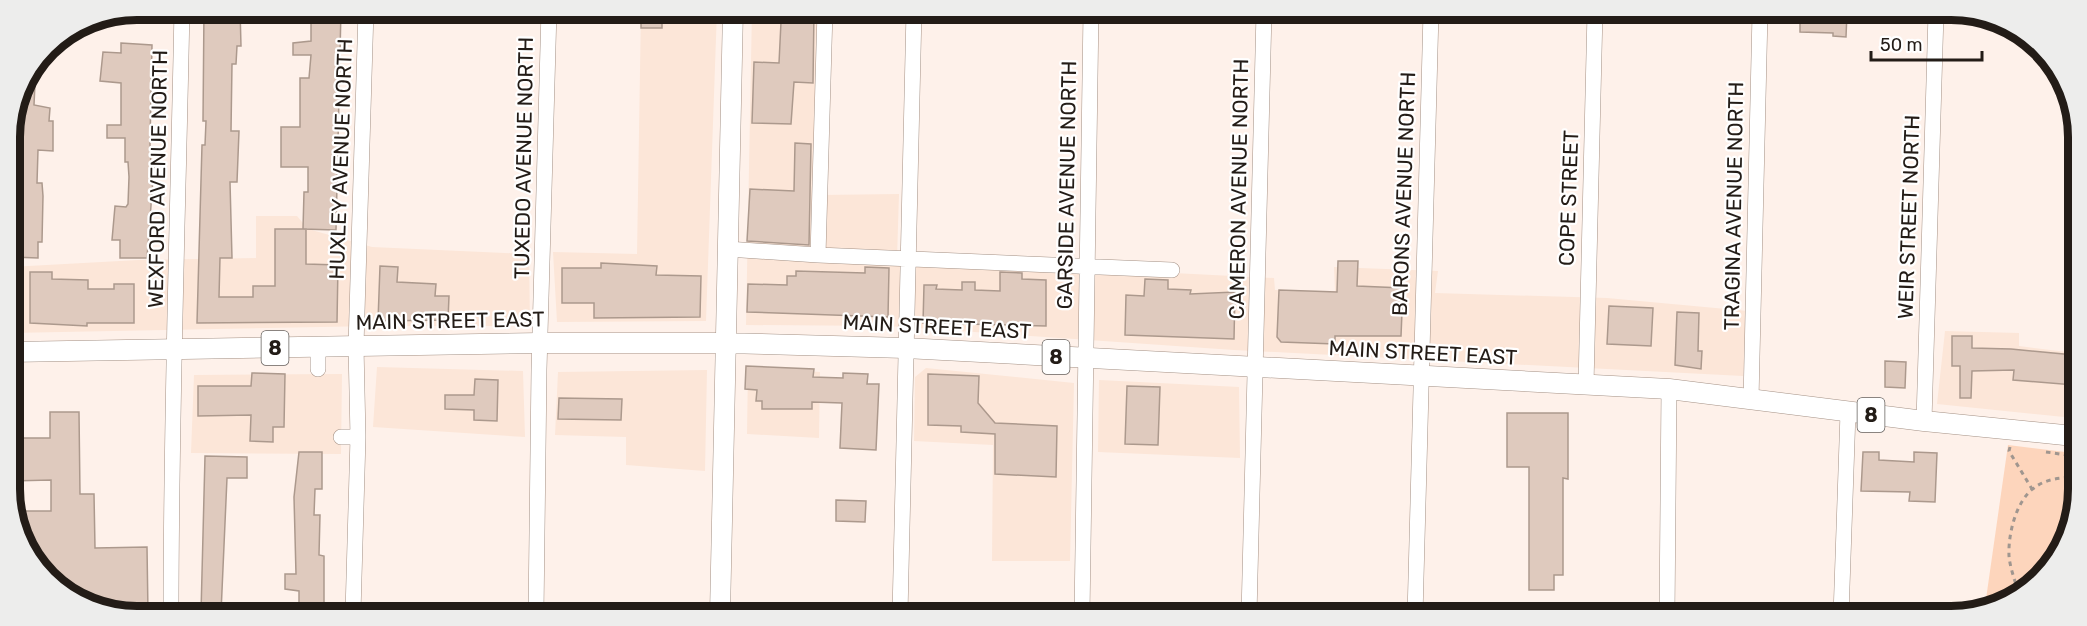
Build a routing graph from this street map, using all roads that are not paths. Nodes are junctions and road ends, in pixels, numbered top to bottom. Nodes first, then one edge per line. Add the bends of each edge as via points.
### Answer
1 (182, 20) edge
2 (366, 20) edge
3 (549, 20) edge
4 (733, 20) edge
5 (825, 20) edge
6 (914, 20) edge
7 (1091, 20) edge
8 (1264, 20) edge
9 (1431, 20) edge
10 (1595, 20) edge
11 (1760, 20) edge
12 (1936, 20) edge
13 (727, 249) junction
14 (818, 255) junction
15 (907, 258) junction
16 (1085, 266) junction
17 (1172, 270) dead end
18 (540, 343) junction
19 (725, 343) junction
20 (356, 346) junction
21 (318, 347) junction
22 (905, 348) junction
23 (173, 350) junction
24 (20, 352) edge
25 (1086, 359) junction
26 (1255, 368) junction
27 (318, 369) dead end
28 (1419, 377) junction
29 (1586, 385) junction
30 (1669, 389) junction
31 (1750, 400) junction
32 (1848, 412) junction
33 (1924, 421) junction
34 (2068, 435) edge
35 (341, 437) dead end
36 (358, 437) junction
37 (171, 606) edge
38 (353, 606) edge
39 (536, 606) edge
40 (720, 606) edge
41 (900, 606) edge
42 (1082, 606) edge
43 (1249, 606) edge
44 (1415, 606) edge
45 (1667, 606) edge
46 (1841, 606) edge

1 - 23 street, WEXFORD AVENUE NORTH
2 - 20 street, HUXLEY AVENUE NORTH
3 - 18 street, TUXEDO AVENUE NORTH
4 - 13 main road
5 - 14 street
6 - 15 street
7 - 16 street, GARSIDE AVENUE NORTH
8 - 26 street, CAMERON AVENUE NORTH
9 - 28 street, BARONS AVENUE NORTH
10 - 29 street, COPE STREET
11 - 31 street, TRAGINA AVENUE NORTH
12 - 33 street, WEIR STREET NORTH
13 - 14 street
13 - 19 main road
14 - 15 street
15 - 16 street
15 - 22 street
16 - 17 street
16 - 25 street, GARSIDE AVENUE NORTH
18 - 19 main road, MAIN STREET EAST / 8
18 - 20 main road, MAIN STREET EAST / 8
18 - 39 street, TUXEDO AVENUE NORTH
19 - 22 main road, MAIN STREET EAST / 8
19 - 40 main road
20 - 21 main road, MAIN STREET EAST / 8
20 - 36 street, HUXLEY AVENUE NORTH
21 - 23 main road, MAIN STREET EAST / 8
21 - 27 street
22 - 25 main road, MAIN STREET EAST / 8
22 - 41 street
23 - 24 main road, MAIN STREET EAST / 8
23 - 37 street, WEXFORD AVENUE NORTH
25 - 26 main road, MAIN STREET EAST / 8
25 - 42 street, GARSIDE AVENUE NORTH
26 - 28 main road, MAIN STREET EAST / 8
26 - 43 street, CAMERON AVENUE NORTH
28 - 29 main road, MAIN STREET EAST / 8
28 - 44 street, BARONS AVENUE NORTH
29 - 30 main road, MAIN STREET EAST / 8
30 - 31 main road, MAIN STREET EAST / 8
30 - 45 street
31 - 32 main road, MAIN STREET EAST / 8
32 - 33 main road, MAIN STREET EAST / 8
32 - 46 street
33 - 34 main road, MAIN STREET EAST / 8
35 - 36 street
36 - 38 street, HUXLEY AVENUE NORTH

